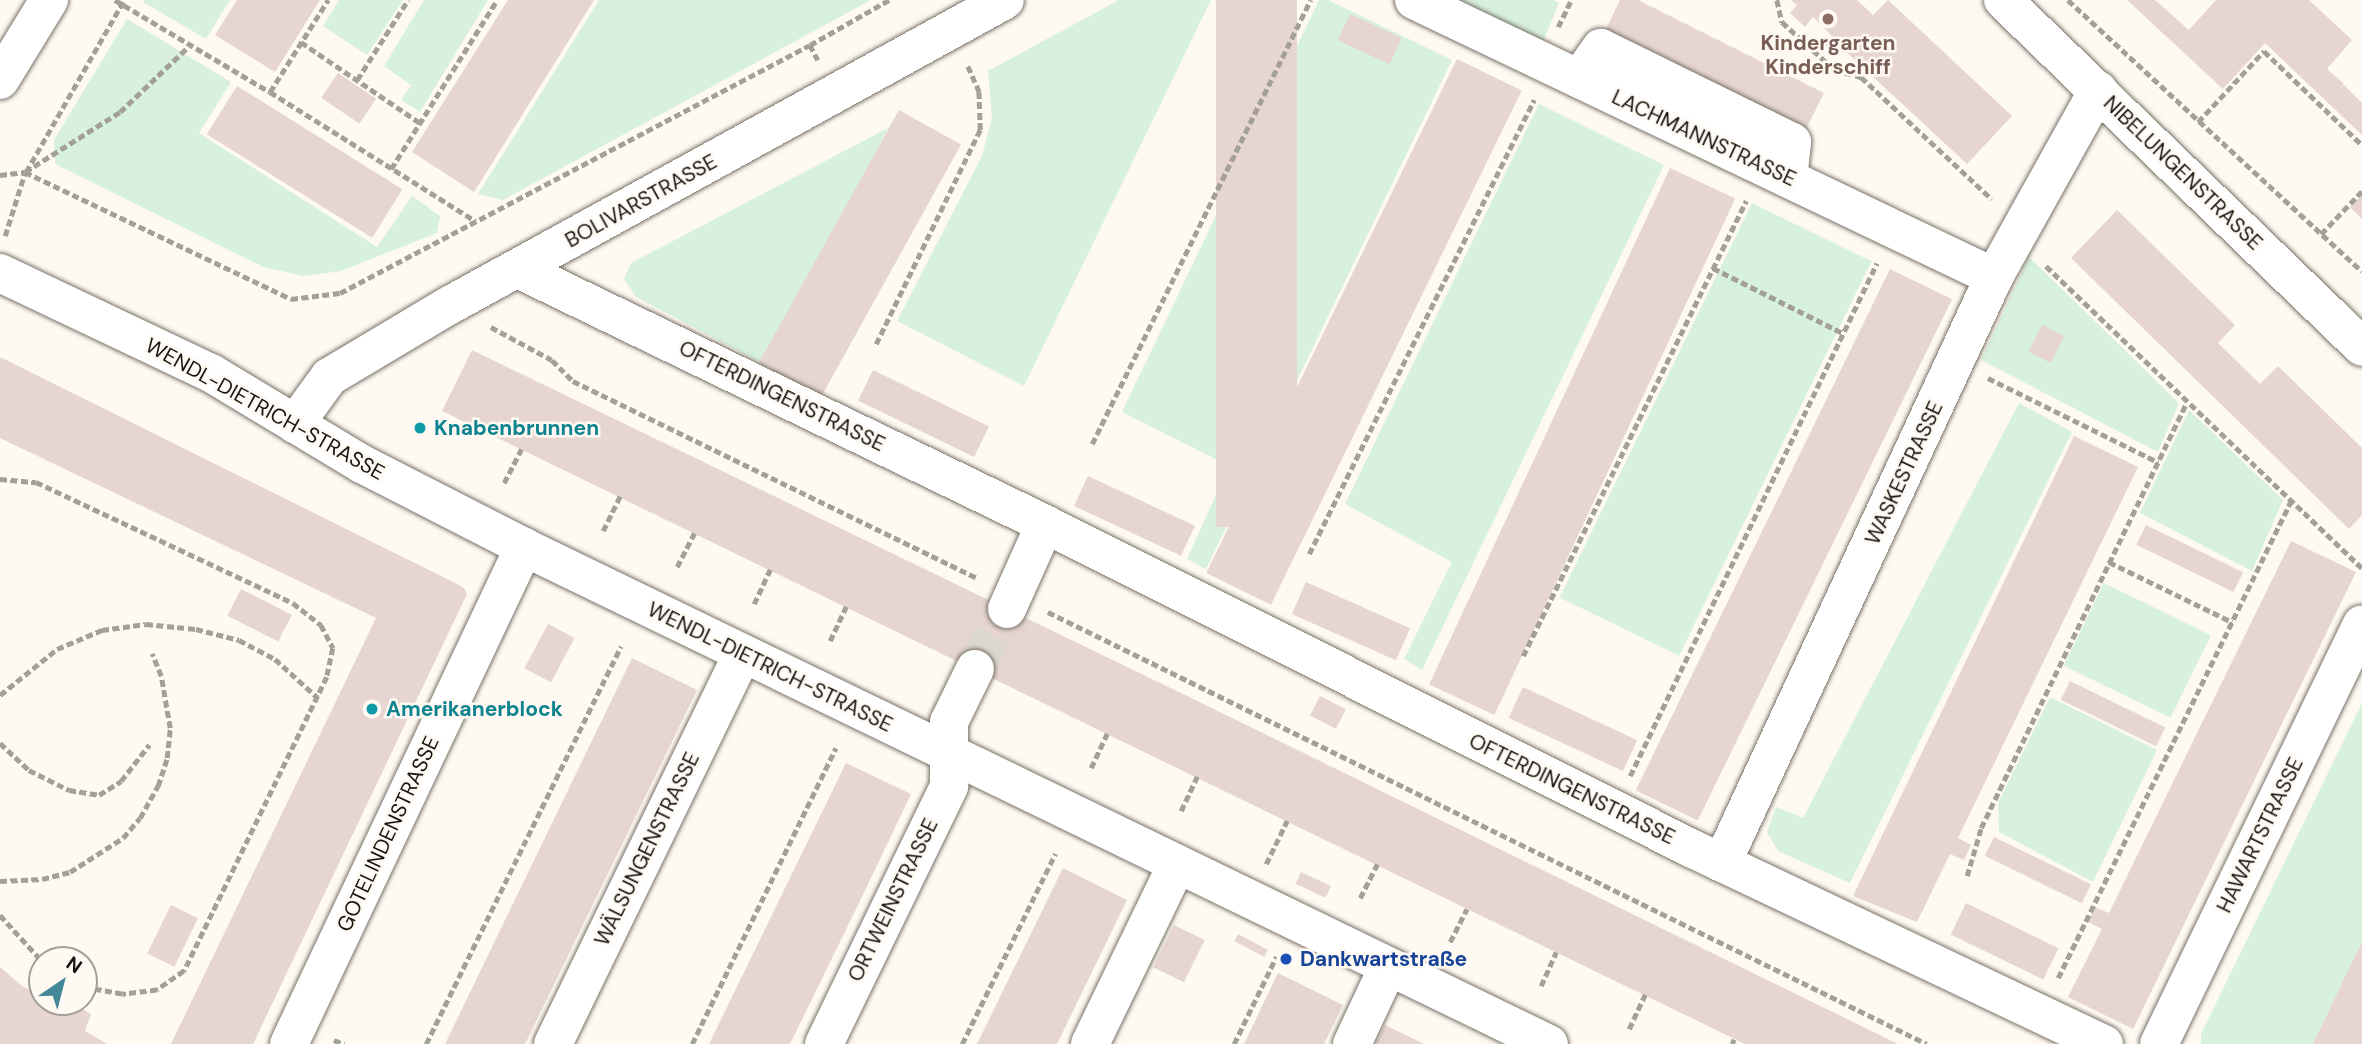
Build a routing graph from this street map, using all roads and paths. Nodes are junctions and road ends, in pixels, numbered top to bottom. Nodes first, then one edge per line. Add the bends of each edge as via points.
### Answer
1 (49, 0) edge
2 (115, 0) edge
3 (328, 0) edge
4 (408, 0) edge
5 (497, 0) edge
6 (889, 0) edge
7 (1005, 0) edge
8 (1310, 0) edge
9 (1414, 0) edge
10 (1777, 0) edge
11 (2003, 0) edge
12 (2068, 0) edge
13 (122, 2) edge
14 (951, 29) junction
15 (301, 43) junction
16 (190, 45) junction
17 (1565, 72) junction
18 (0, 80) edge
19 (357, 80) junction
20 (2098, 90) junction
21 (270, 92) junction
22 (420, 122) junction
23 (2198, 122) junction
24 (2362, 145) edge
25 (391, 169) junction
26 (26, 172) junction
27 (1776, 172) junction
28 (0, 175) edge
29 (2362, 191) edge
30 (476, 221) junction
31 (1894, 228) junction
32 (2020, 233) junction
33 (2321, 234) junction
34 (2, 255) edge
35 (1713, 268) junction
36 (518, 269) junction
37 (2362, 271) edge
38 (1994, 278) junction
39 (450, 305) junction
40 (1843, 333) junction
41 (876, 344) dead end
42 (2362, 347) edge
43 (1956, 362) junction
44 (2186, 403) junction
45 (295, 424) junction
46 (1092, 444) dead end
47 (521, 449) dead end
48 (2158, 462) junction
49 (0, 479) edge
50 (504, 483) dead end
51 (620, 496) dead end
52 (2291, 501) junction
53 (1045, 524) junction
54 (603, 531) dead end
55 (694, 533) dead end
56 (524, 547) junction
57 (1309, 554) dead end
58 (2109, 562) junction
59 (677, 567) dead end
60 (2362, 568) edge
61 (770, 570) dead end
62 (1010, 602) junction
63 (754, 604) dead end
64 (846, 607) dead end
65 (2232, 622) junction
66 (2362, 625) edge
67 (830, 641) dead end
68 (621, 646) dead end
69 (152, 654) dead end
70 (742, 654) junction
71 (1523, 656) dead end
72 (975, 670) tunnel mouth
73 (0, 695) edge
74 (317, 697) junction
75 (1107, 733) dead end
76 (0, 743) edge
77 (149, 746) dead end
78 (836, 748) dead end
79 (950, 753) junction
80 (1091, 768) dead end
81 (1197, 777) dead end
82 (1629, 778) dead end
83 (1181, 811) dead end
84 (1287, 821) dead end
85 (1055, 854) dead end
86 (1723, 863) junction
87 (1177, 864) junction
88 (1377, 864) dead end
89 (1260, 876) dead end
90 (1967, 876) dead end
91 (0, 881) edge
92 (1360, 898) dead end
93 (1467, 909) dead end
94 (0, 915) edge
95 (1450, 942) dead end
96 (28, 946) edge
97 (1279, 952) dead end
98 (1556, 952) dead end
99 (1388, 967) junction
100 (2055, 985) dead end
101 (1541, 986) dead end
102 (98, 990) edge
103 (1645, 995) dead end
104 (1629, 1029) dead end
105 (289, 1044) edge
106 (426, 1044) edge
107 (553, 1044) edge
108 (692, 1044) edge
109 (824, 1044) edge
110 (962, 1044) edge
111 (1090, 1044) edge
112 (1234, 1044) edge
113 (1352, 1044) edge
114 (1549, 1044) edge
115 (1927, 1044) edge
116 (2104, 1044) edge
117 (2159, 1044) edge

1 - 18 street
2 - 13 path
3 - 15 path
4 - 19 path
5 - 22 path
6 - 30 path
7 - 14 street, BOLIVARSTRASSE
8 - 46 path
9 - 17 street
10 - 32 path via 1782,22 1835,69 1861,77
11 - 20 street, NIBELUNGENSTRASSE
12 - 23 path
13 - 16 path
13 - 26 path
14 - 36 street, BOLIVARSTRASSE
14 - 41 path via 979,92 980,130
15 - 19 path
15 - 21 path
16 - 21 path
16 - 26 path via 120,112
17 - 27 street via 1601,48 1792,142
17 - 57 path
19 - 22 path
20 - 32 street, WASKESTRASSE
20 - 42 street, NIBELUNGENSTRASSE
21 - 25 path
22 - 25 path
23 - 24 path via 2264,51
23 - 33 path
25 - 30 path
26 - 28 path
26 - 30 path via 291,299 340,293
26 - 34 path
27 - 31 street, LACHMANNSTRASSE
27 - 35 path
29 - 33 path
31 - 38 street, LACHMANNSTRASSE
31 - 40 path
32 - 38 street, WASKESTRASSE
32 - 44 path
33 - 37 path
34 - 45 street, WENDL-DIETRICH-STRASSE
35 - 40 path
35 - 71 path
36 - 39 street, BOLIVARSTRASSE
36 - 53 street, OFTERDINGENSTRASSE
38 - 43 street, WASKESTRASSE
39 - 45 street, BOLIVARSTRASSE via 329,377
39 - 62 path via 552,360 573,381
40 - 82 path
43 - 48 path
43 - 86 street, WASKESTRASSE
44 - 48 path
44 - 52 path
45 - 56 street, WENDL-DIETRICH-STRASSE via 362,464
47 - 50 path
48 - 58 path
49 - 74 path via 36,482 293,603 321,625 333,648
51 - 54 path
52 - 60 path
52 - 65 path
53 - 62 street
53 - 86 street, OFTERDINGENSTRASSE
55 - 59 path
56 - 70 street, WENDL-DIETRICH-STRASSE
56 - 105 street, GOTELINDENSTRASSE
58 - 65 path
58 - 90 path via 1981,828
61 - 63 path
62 - 115 path
64 - 67 path
65 - 100 path
66 - 117 street, HAWARTSTRASSE
68 - 106 path
69 - 91 path via 162,676 170,728 158,786 139,818 123,838 70,872
70 - 79 street, WENDL-DIETRICH-STRASSE
70 - 107 street, WÄLSUNGENSTRASSE
72 - 79 street via 949,722
73 - 74 path via 57,649 102,630 146,624 196,628 239,640 275,659
74 - 102 path via 184,971 157,990 122,994
75 - 80 path
76 - 77 path via 29,770 69,790 99,795 121,781
78 - 108 path
79 - 87 street, WENDL-DIETRICH-STRASSE
79 - 109 street, ORTWEINSTRASSE via 949,786
81 - 83 path
84 - 89 path
85 - 110 path
86 - 116 street, OFTERDINGENSTRASSE
87 - 99 street, WENDL-DIETRICH-STRASSE
87 - 111 street
88 - 92 path
93 - 95 path
94 - 96 path
97 - 112 path
98 - 101 path
99 - 113 street
99 - 114 street, WENDL-DIETRICH-STRASSE
103 - 104 path

